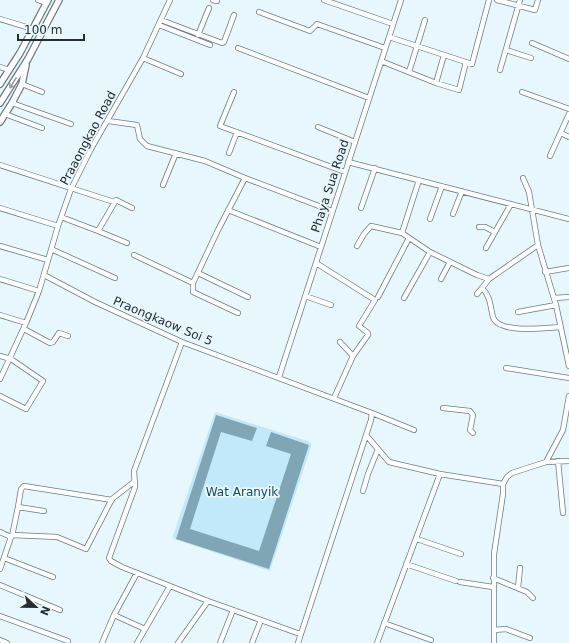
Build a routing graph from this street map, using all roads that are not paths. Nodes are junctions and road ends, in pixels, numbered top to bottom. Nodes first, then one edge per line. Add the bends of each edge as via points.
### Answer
1 (38, 0) edge
2 (59, 0) edge
3 (170, 0) edge
4 (324, 0) edge
5 (401, 0) edge
6 (489, 0) edge
7 (497, 0) edge
8 (520, 0) edge
9 (538, 0) edge
10 (47, 1) edge
11 (519, 6) junction
12 (209, 8) dead end
13 (259, 12) dead end
14 (234, 15) dead end
15 (0, 19) edge
16 (425, 20) dead end
17 (160, 22) junction
18 (393, 24) junction
19 (33, 29) junction
20 (198, 35) junction
21 (389, 36) junction
22 (532, 43) dead end
23 (210, 45) dead end
24 (417, 46) junction
25 (238, 48) dead end
26 (385, 48) junction
27 (506, 50) junction
28 (444, 54) junction
29 (143, 58) junction
30 (531, 58) dead end
31 (569, 58) edge
32 (28, 59) junction
33 (381, 61) junction
34 (466, 62) junction
35 (0, 67) edge
36 (9, 70) junction
37 (500, 70) dead end
38 (409, 72) junction
39 (181, 74) dead end
40 (6, 76) junction
41 (0, 80) edge
42 (436, 83) junction
43 (0, 84) edge
44 (22, 84) junction
45 (42, 92) dead end
46 (234, 92) dead end
47 (522, 92) dead end
48 (369, 98) junction
49 (0, 103) edge
50 (12, 103) junction
51 (569, 109) edge
52 (5, 114) junction
53 (569, 114) edge
54 (108, 121) junction
55 (0, 122) edge
56 (71, 124) dead end
57 (318, 127) dead end
58 (42, 128) dead end
59 (237, 132) junction
60 (561, 132) junction
61 (569, 137) edge
62 (355, 142) junction
63 (176, 153) junction
64 (229, 153) dead end
65 (550, 156) dead end
66 (348, 162) junction
67 (0, 165) edge
68 (375, 168) junction
69 (345, 172) junction
70 (245, 178) junction
71 (523, 178) dead end
72 (419, 180) junction
73 (163, 185) dead end
74 (442, 186) junction
75 (72, 189) junction
76 (462, 191) junction
77 (114, 202) junction
78 (511, 204) junction
79 (0, 208) edge
80 (132, 208) dead end
81 (361, 208) dead end
82 (531, 209) junction
83 (228, 210) junction
84 (332, 211) junction
85 (453, 214) dead end
86 (62, 217) junction
87 (430, 219) dead end
88 (569, 219) edge
89 (58, 226) junction
90 (479, 227) dead end
91 (98, 231) junction
92 (495, 232) junction
93 (402, 233) junction
94 (409, 238) junction
95 (127, 243) dead end
96 (538, 245) junction
97 (0, 246) edge
98 (357, 246) dead end
99 (321, 247) junction
100 (486, 248) dead end
101 (51, 249) junction
102 (430, 252) junction
103 (134, 255) dead end
104 (48, 260) junction
105 (450, 262) junction
106 (316, 263) junction
107 (569, 268) edge
108 (545, 272) junction
109 (198, 273) junction
110 (44, 275) junction
111 (115, 278) dead end
112 (0, 279) edge
113 (441, 279) dead end
114 (489, 279) junction
115 (193, 283) junction
116 (482, 288) junction
117 (39, 291) junction
118 (477, 294) dead end
119 (305, 296) junction
120 (248, 297) dead end
121 (378, 297) dead end
122 (569, 297) edge
123 (404, 298) dead end
124 (554, 298) junction
125 (331, 305) dead end
126 (556, 305) junction
127 (518, 312) dead end
128 (238, 313) dead end
129 (0, 315) edge
130 (26, 323) junction
131 (560, 328) junction
132 (24, 329) junction
133 (68, 336) dead end
134 (182, 342) junction
135 (340, 342) dead end
136 (567, 347) edge
137 (0, 356) edge
138 (353, 356) junction
139 (11, 359) junction
140 (569, 366) edge
141 (506, 368) dead end
142 (279, 377) junction
143 (569, 378) edge
144 (0, 380) edge
145 (0, 396) edge
146 (569, 396) edge
147 (334, 398) junction
148 (443, 408) dead end
149 (372, 413) junction
150 (414, 430) dead end
151 (473, 433) dead end
152 (366, 435) junction
153 (378, 449) junction
154 (558, 461) junction
155 (569, 461) edge
156 (546, 462) junction
157 (440, 474) junction
158 (135, 481) junction
159 (503, 484) junction
160 (363, 491) dead end
161 (112, 500) junction
162 (18, 506) junction
163 (44, 511) dead end
164 (563, 512) dead end
165 (0, 532) edge
166 (12, 536) junction
167 (416, 539) junction
168 (461, 554) dead end
169 (4, 558) junction
170 (406, 564) junction
171 (520, 568) dead end
172 (0, 569) edge
173 (137, 573) junction
174 (53, 577) dead end
175 (493, 578) junction
176 (0, 586) edge
177 (170, 586) junction
178 (493, 588) junction
179 (518, 588) junction
180 (533, 598) dead end
181 (208, 601) junction
182 (60, 610) dead end
183 (233, 610) junction
184 (114, 615) junction
185 (0, 616) edge
186 (261, 620) junction
187 (384, 623) junction
188 (145, 629) junction
189 (494, 630) junction
190 (300, 634) junction
191 (530, 638) dead end
192 (0, 640) edge
193 (431, 640) dead end
194 (68, 641) dead end
195 (8, 643) edge
196 (102, 643) edge
197 (137, 643) edge
198 (178, 643) edge
199 (220, 643) edge
200 (252, 643) edge
201 (298, 643) edge
202 (377, 643) edge
203 (494, 643) edge

1 - 10 street
2 - 32 main road
3 - 17 street, Praaongkao Road
4 - 18 street
5 - 18 street, Phaya Sua Road
6 - 34 street via 472,64
7 - 11 street
8 - 11 street
9 - 11 street via 535,10
10 - 19 main road
11 - 27 street
12 - 20 street
13 - 26 street via 310,31 317,24
14 - 20 street via 223,43
15 - 19 street
16 - 24 street
17 - 20 street
17 - 23 street
17 - 29 street, Praaongkao Road
18 - 21 street, Phaya Sua Road
19 - 36 main road
21 - 24 street
21 - 26 street, Phaya Sua Road
22 - 31 street
24 - 28 street
24 - 38 street
25 - 48 street
26 - 33 street, Phaya Sua Road
27 - 30 street
27 - 37 street
28 - 34 street
28 - 42 street
29 - 39 street
29 - 54 street, Praaongkao Road
32 - 44 main road
32 -> 49 main road
33 - 38 street
33 - 48 street, Phaya Sua Road
34 - 42 street via 459,90
35 - 36 street
36 - 40 main road
38 - 42 street
40 - 41 main road
40 - 43 main road
44 - 45 street
44 - 50 main road
46 - 59 street via 220,126
47 - 51 street
48 - 62 street, Phaya Sua Road
50 - 52 main road
50 - 56 street
52 - 55 main road
52 - 58 street
53 - 60 street
54 - 63 street via 137,126 140,138 147,146
54 - 75 street, Praaongkao Road
57 - 62 street
59 - 64 street
59 - 69 street
60 - 61 street
60 - 65 street
62 - 66 street, Phaya Sua Road
63 - 70 street via 205,161
63 - 73 street
66 - 68 street
66 - 69 street, Phaya Sua Road
67 - 75 street
68 - 72 street
68 - 81 street
69 - 84 street, Phaya Sua Road
70 - 83 street
70 - 84 street
71 - 82 street via 529,192
72 - 74 street
72 - 93 street
74 - 76 street
74 - 87 street
75 - 77 street
75 - 86 street, Praaongkao Road
76 - 78 street
76 - 85 street
77 - 80 street via 116,200
77 - 91 street
78 - 82 street
78 - 92 street
79 - 89 street
82 - 88 street
82 - 96 street
83 - 99 street
83 - 109 street
84 - 99 street, Phaya Sua Road
86 - 89 street, Praaongkao Road
86 - 91 street
89 - 101 street, Praaongkao Road
90 - 92 street
91 - 95 street
92 - 100 street
93 - 94 street
93 - 98 street via 371,226
94 - 102 street
94 - 121 street
96 - 108 street
96 - 114 street
97 - 104 street
99 - 106 street, Phaya Sua Road
101 - 104 street, Praaongkao Road
101 - 111 street
102 - 105 street
102 - 123 street
103 - 115 street
104 - 110 street, Praaongkao Road
105 - 113 street
105 - 114 street
106 - 119 street, Phaya Sua Road
106 - 138 street via 375,300 359,326 368,335
107 - 108 street
108 - 124 street
109 - 115 street
109 - 120 street
110 - 117 street, Praaongkao Road
110 - 134 street, Praongkaow Soi 5 via 95,302
112 - 117 street
114 - 116 street
115 - 128 street via 193,292
116 - 118 street
116 - 131 street via 489,298 494,318 499,325 513,328
117 - 130 street, Praaongkao Road
119 - 125 street
119 - 142 street, Phaya Sua Road
122 - 124 street
124 - 126 street
126 - 127 street
126 - 131 street
129 - 130 street
130 - 132 street, Praaongkao Road
131 - 136 street
132 - 133 street via 50,343 54,342 59,333
132 - 139 street, Praaongkao Road
134 - 142 street, Praongkaow Soi 5
134 - 158 street via 134,471
135 - 138 street
136 - 140 street
137 - 139 street
138 - 147 street
139 - 144 street, Praaongkao Road
139 - 145 street via 43,381 26,409
141 - 143 street
142 - 147 street, Praongkaow Soi 5
146 - 156 street via 563,430
147 - 149 street, Praongkaow Soi 5
148 - 151 street via 470,411 473,415 470,430
149 - 150 street, Praongkaow Soi 5
149 - 152 street
152 - 153 street
152 - 190 street
153 - 157 street via 389,462
153 - 160 street
154 - 155 street
154 - 156 street
154 - 164 street
156 - 159 street via 512,473
157 - 159 street
157 - 167 street
158 - 161 street
158 - 173 street via 109,558
159 - 175 street
161 - 162 street via 24,486
161 - 166 street via 86,549 57,537
162 - 163 street
162 - 166 street
165 - 166 street
166 - 169 street
167 - 168 street
167 - 170 street
169 - 172 street
169 - 174 street
170 - 178 street via 458,581
170 - 187 street
171 - 179 street
173 - 177 street
173 - 184 street
175 - 178 street
175 - 179 street
176 - 182 street
177 - 181 street
177 - 188 street
178 - 189 street
179 - 180 street
181 - 183 street
181 - 198 street
183 - 186 street
183 - 199 street
184 - 188 street
184 - 196 street
185 - 194 street
186 - 190 street
186 - 200 street
187 - 193 street
187 - 202 street
188 - 197 street
189 - 191 street via 506,629
189 - 203 street
190 - 201 street
192 - 195 street

